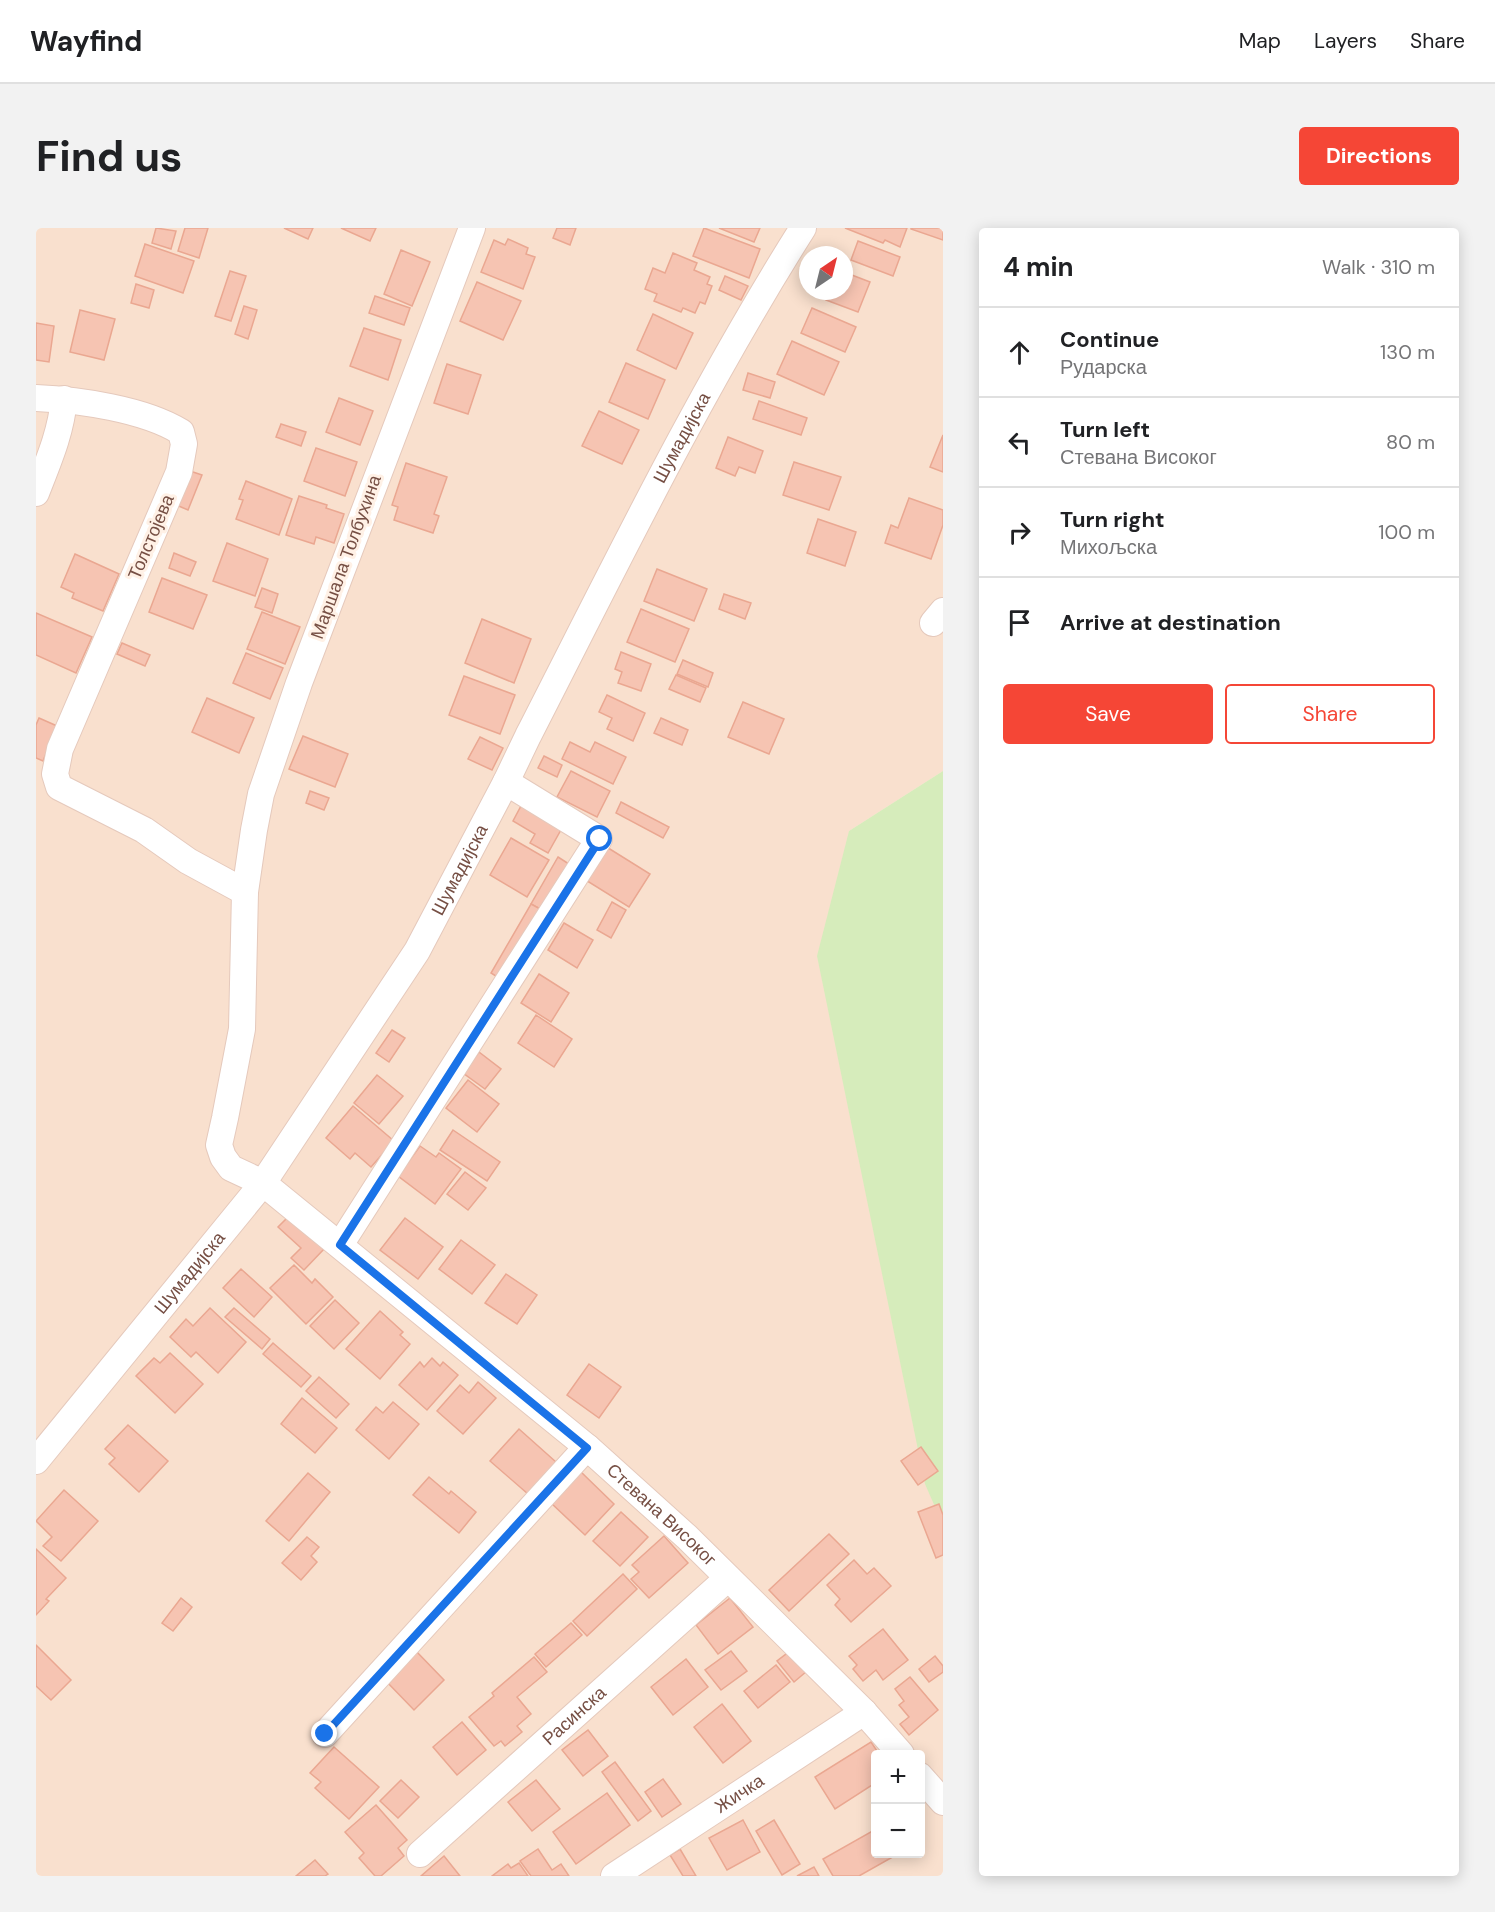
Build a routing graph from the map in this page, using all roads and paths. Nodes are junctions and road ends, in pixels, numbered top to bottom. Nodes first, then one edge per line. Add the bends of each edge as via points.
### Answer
1 (472, 228) edge
2 (803, 228) edge
3 (36, 398) edge
4 (64, 399) junction
5 (36, 493) edge
6 (506, 782) junction
7 (246, 892) junction
8 (262, 1184) junction
9 (340, 1245) junction
10 (587, 1448) junction
11 (36, 1461) edge
12 (728, 1578) junction
13 (864, 1712) junction
14 (325, 1734) dead end
15 (898, 1750) edge
16 (925, 1781) edge
17 (943, 1802) edge
18 (420, 1854) dead end
19 (614, 1876) edge

1 - 7 street, Маршала Толбухина via 299,683 261,794
2 - 6 street, Шумадијска via 682,433
3 - 4 street, Толстојева
4 - 5 street via 57,440
4 - 7 street, Толстојева via 169,425 181,432 184,444 179,472 60,749 55,779 59,787 144,830 188,861
6 - 8 street, Шумадијска via 417,951
6 - 9 street via 600,839
7 - 8 street, Маршала Толбухина via 242,1029 219,1145 231,1168
8 - 9 street, Стевана Високог
8 - 11 street, Шумадијска
9 - 10 street, Стевана Високог
10 - 12 street, Стевана Високог
10 - 14 street
12 - 13 street, Стевана Високог
12 - 18 street, Расинска
13 - 15 street, Стевана Високог
13 - 19 street, Жичка
16 - 17 street

